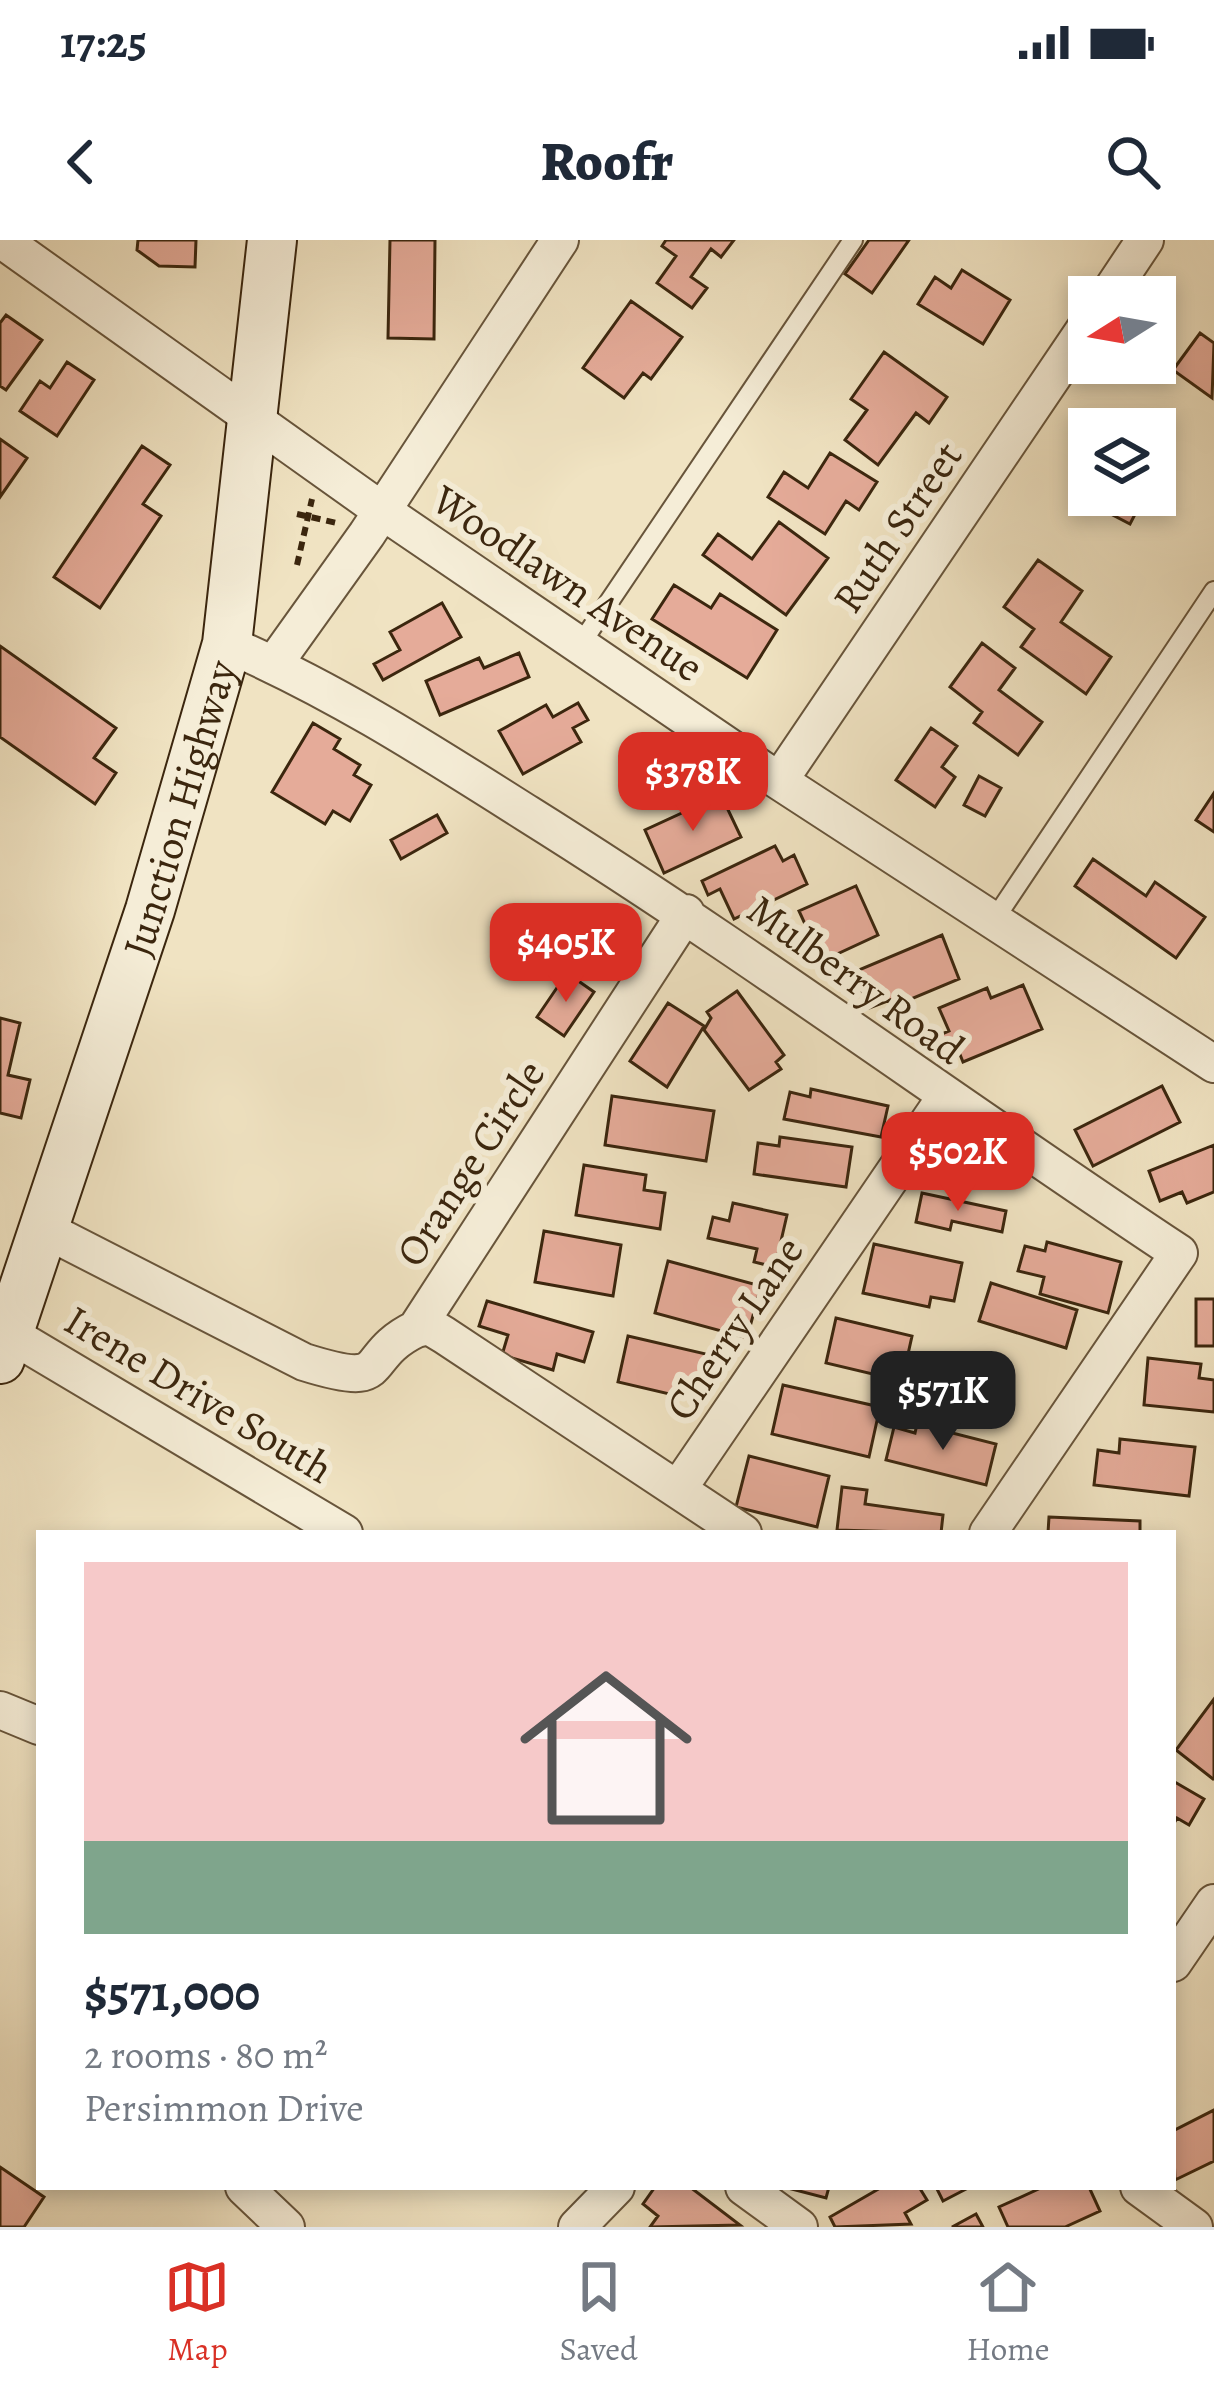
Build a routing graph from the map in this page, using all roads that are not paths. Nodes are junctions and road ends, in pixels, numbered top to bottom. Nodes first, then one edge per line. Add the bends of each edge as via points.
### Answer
1 (2, 240) edge
2 (272, 240) edge
3 (560, 240) edge
4 (853, 240) edge
5 (1145, 240) edge
6 (1121, 276) edge
7 (1068, 354) edge
8 (253, 417) junction
9 (381, 510) junction
10 (1214, 591) edge
11 (227, 644) junction
12 (580, 645) junction
13 (274, 664) junction
14 (779, 781) junction
15 (686, 913) junction
16 (994, 920) junction
17 (1209, 1048) edge
18 (945, 1098) junction
19 (44, 1229) junction
20 (416, 1329) junction
21 (4, 1346) edge
22 (678, 1489) junction
23 (339, 1530) edge
24 (739, 1530) edge
25 (990, 1530) edge
26 (0, 1710) edge
27 (36, 1725) edge
28 (1214, 1903) edge
29 (1176, 1959) edge
30 (247, 2190) edge
31 (613, 2190) edge
32 (1142, 2190) edge
33 (754, 2204) edge
34 (286, 2227) edge
35 (577, 2227) edge
36 (799, 2227) edge
37 (1193, 2227) edge

1 - 8 street, Woodlawn Avenue
2 - 8 main road, Junction Highway
3 - 9 street
4 - 12 lane
5 - 6 street
7 - 14 street, Ruth Street
8 - 9 street, Woodlawn Avenue
8 - 11 main road, Junction Highway
9 - 12 street, Woodlawn Avenue
9 - 13 street
10 - 16 lane
11 - 13 street, Mulberry Road
11 - 19 main road, Junction Highway
12 - 14 street, Woodlawn Avenue
13 - 15 street, Mulberry Road via 377,718
14 - 16 street, Woodlawn Avenue
15 - 18 street, Mulberry Road
15 - 20 street, Orange Circle
16 - 17 street, Woodlawn Avenue
18 - 22 street, Cherry Lane
18 - 25 street, Mulberry Road via 1179,1253
19 - 20 street, Orange Circle via 345,1375 362,1374
19 - 21 main road, Junction Highway
20 - 22 street via 429,1326
21 - 23 street, Irene Drive South
22 - 24 street
26 - 27 street
28 - 29 street
30 - 34 street
31 - 35 street
32 - 37 street
33 - 36 street

